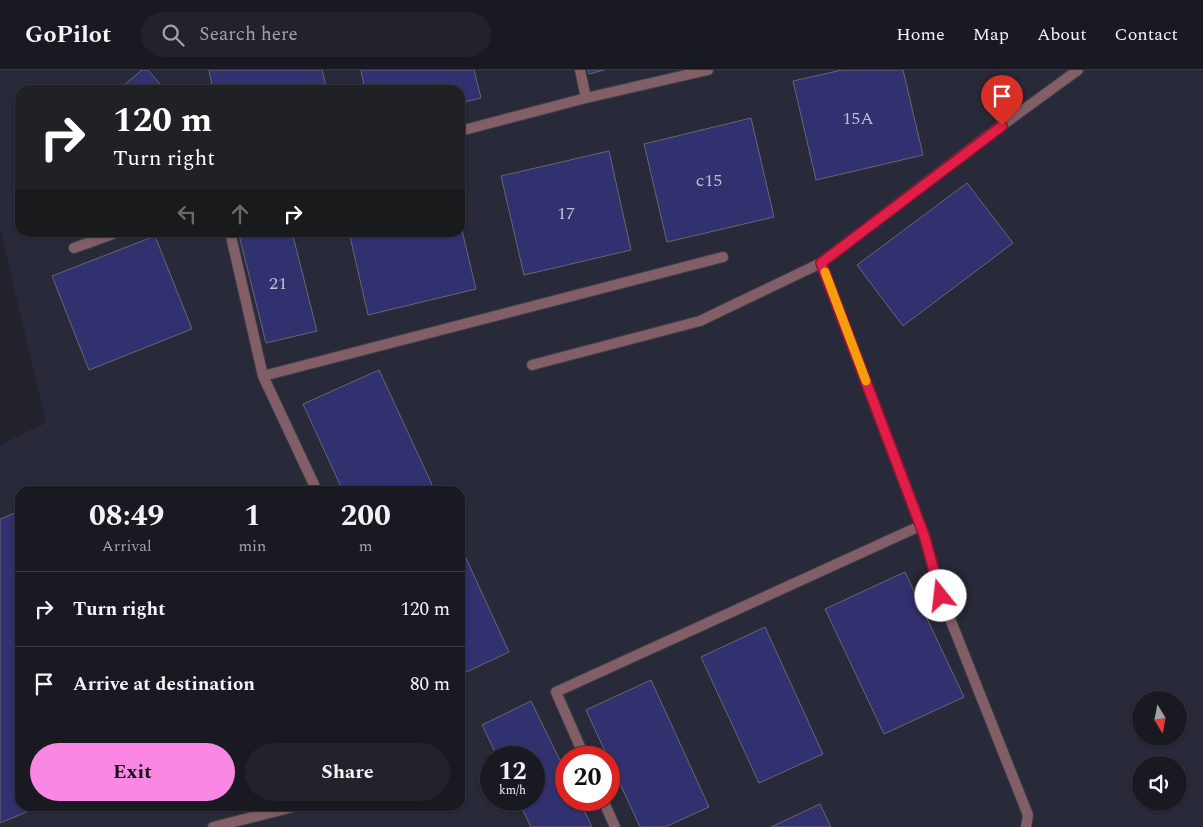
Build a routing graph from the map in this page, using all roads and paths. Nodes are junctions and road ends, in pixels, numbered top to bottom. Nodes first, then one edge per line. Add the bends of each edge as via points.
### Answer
1 (580, 70) edge
2 (708, 70) edge
3 (1078, 70) edge
4 (586, 98) junction
5 (465, 130) edge
6 (104, 237) edge
7 (231, 237) edge
8 (74, 248) dead end
9 (722, 257) dead end
10 (821, 263) junction
11 (532, 364) dead end
12 (263, 376) junction
13 (315, 486) edge
14 (920, 526) junction
15 (580, 746) edge
16 (276, 811) edge
17 (608, 811) edge
18 (212, 827) edge
19 (615, 827) edge
20 (1026, 827) edge

1 - 4 lane
2 - 4 lane
3 - 10 lane
4 - 5 lane
6 - 8 lane
7 - 12 lane
9 - 12 lane
10 - 11 lane via 700,321
10 - 14 lane
12 - 13 lane
14 - 15 lane via 556,692
14 - 20 lane via 941,596 1028,815
16 - 18 lane
17 - 19 lane

